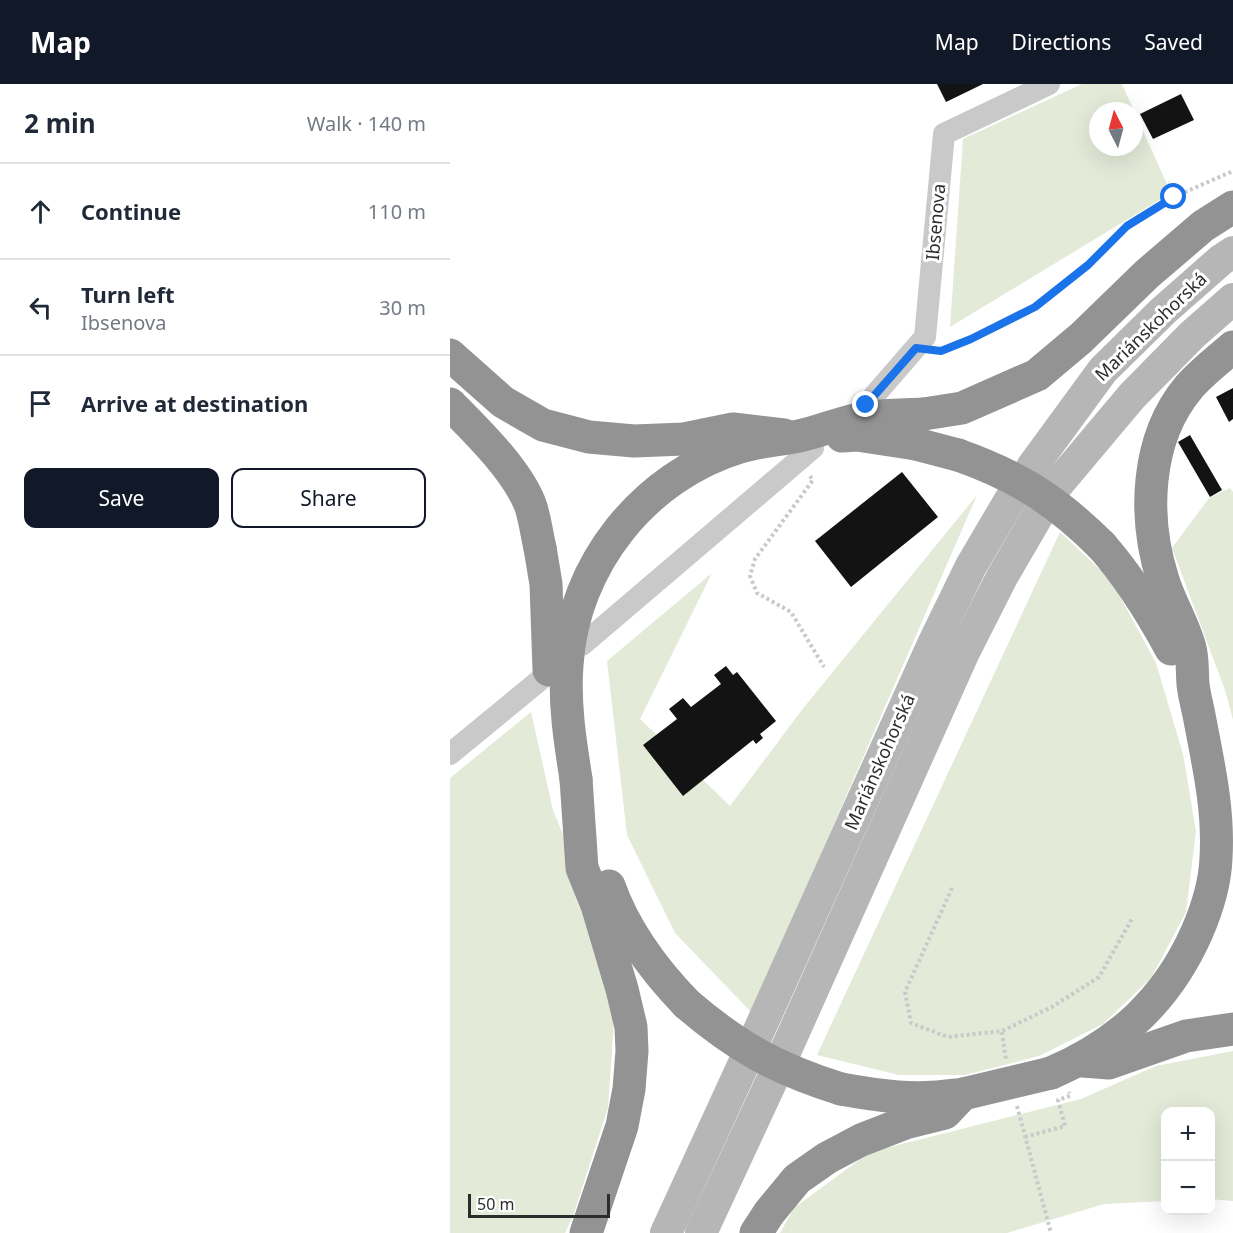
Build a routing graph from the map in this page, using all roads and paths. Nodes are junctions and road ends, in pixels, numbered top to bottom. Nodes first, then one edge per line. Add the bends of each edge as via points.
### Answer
1 (1049, 84) edge
2 (1233, 171) edge
3 (1233, 207) edge
4 (1233, 252) edge
5 (1233, 298) edge
6 (1233, 347) edge
7 (916, 348) junction
8 (450, 355) edge
9 (450, 404) edge
10 (866, 405) dead end
11 (920, 429) junction
12 (803, 448) junction
13 (1032, 467) dead end
14 (1058, 484) dead end
15 (1014, 493) dead end
16 (1041, 510) dead end
17 (582, 645) dead end
18 (824, 667) dead end
19 (540, 680) dead end
20 (1193, 686) junction
21 (450, 754) edge
22 (576, 778) junction
23 (1233, 807) edge
24 (952, 888) dead end
25 (1134, 917) dead end
26 (1233, 1029) edge
27 (1002, 1032) junction
28 (1008, 1070) dead end
29 (1066, 1076) junction
30 (951, 1101) junction
31 (1017, 1106) dead end
32 (1025, 1137) junction
33 (586, 1233) edge
34 (666, 1233) edge
35 (701, 1233) edge
36 (756, 1233) edge
37 (1051, 1233) edge

1 - 7 street, Ibsenova via 944,134 925,337
2 - 7 path via 1174,197 1127,226 1088,265 1035,307 941,351
3 - 11 highway via 1203,226 1037,375
4 - 13 main road, Mariánskohorská via 1163,311 1103,370
5 - 14 main road, Mariánskohorská via 1132,396
6 - 20 highway via 1188,388 1173,411 1151,482 1155,547 1163,580 1190,648
7 - 10 street, Ibsenova
8 - 12 highway, bridge via 503,402 543,425 589,437 634,441 684,439 733,429
9 - 22 highway, bridge via 507,468 530,506 546,584 549,693
11 - 12 highway, bridge via 857,435
11 - 20 highway, bridge via 958,455 999,470 1037,491 1102,546 1137,590
12 - 17 street
12 - 18 path via 813,480 755,559 750,576 757,593 791,612
12 - 22 highway, bridge via 740,447 688,470 640,505 605,550 577,605 570,635 566,694
15 - 34 main road, Mariánskohorská via 971,566 933,644
16 - 35 main road, Mariánskohorská via 964,652
19 - 21 street
20 - 23 highway via 1221,744
20 - 29 highway via 1215,802 1216,861 1212,890 1190,947 1156,1000
22 - 30 highway, bridge via 592,839 614,899 644,954 687,1004 722,1033 790,1072 841,1089 885,1097
22 - 33 highway via 582,868 622,989 632,1051 622,1126
24 - 27 path via 905,992 911,1023 948,1037
25 - 27 path via 1099,977
26 - 29 highway via 1186,1036
27 - 28 path
29 - 30 highway, bridge
29 - 32 path via 1058,1100 1065,1126
30 - 36 highway via 827,1158 797,1179
31 - 32 path
32 - 37 path

